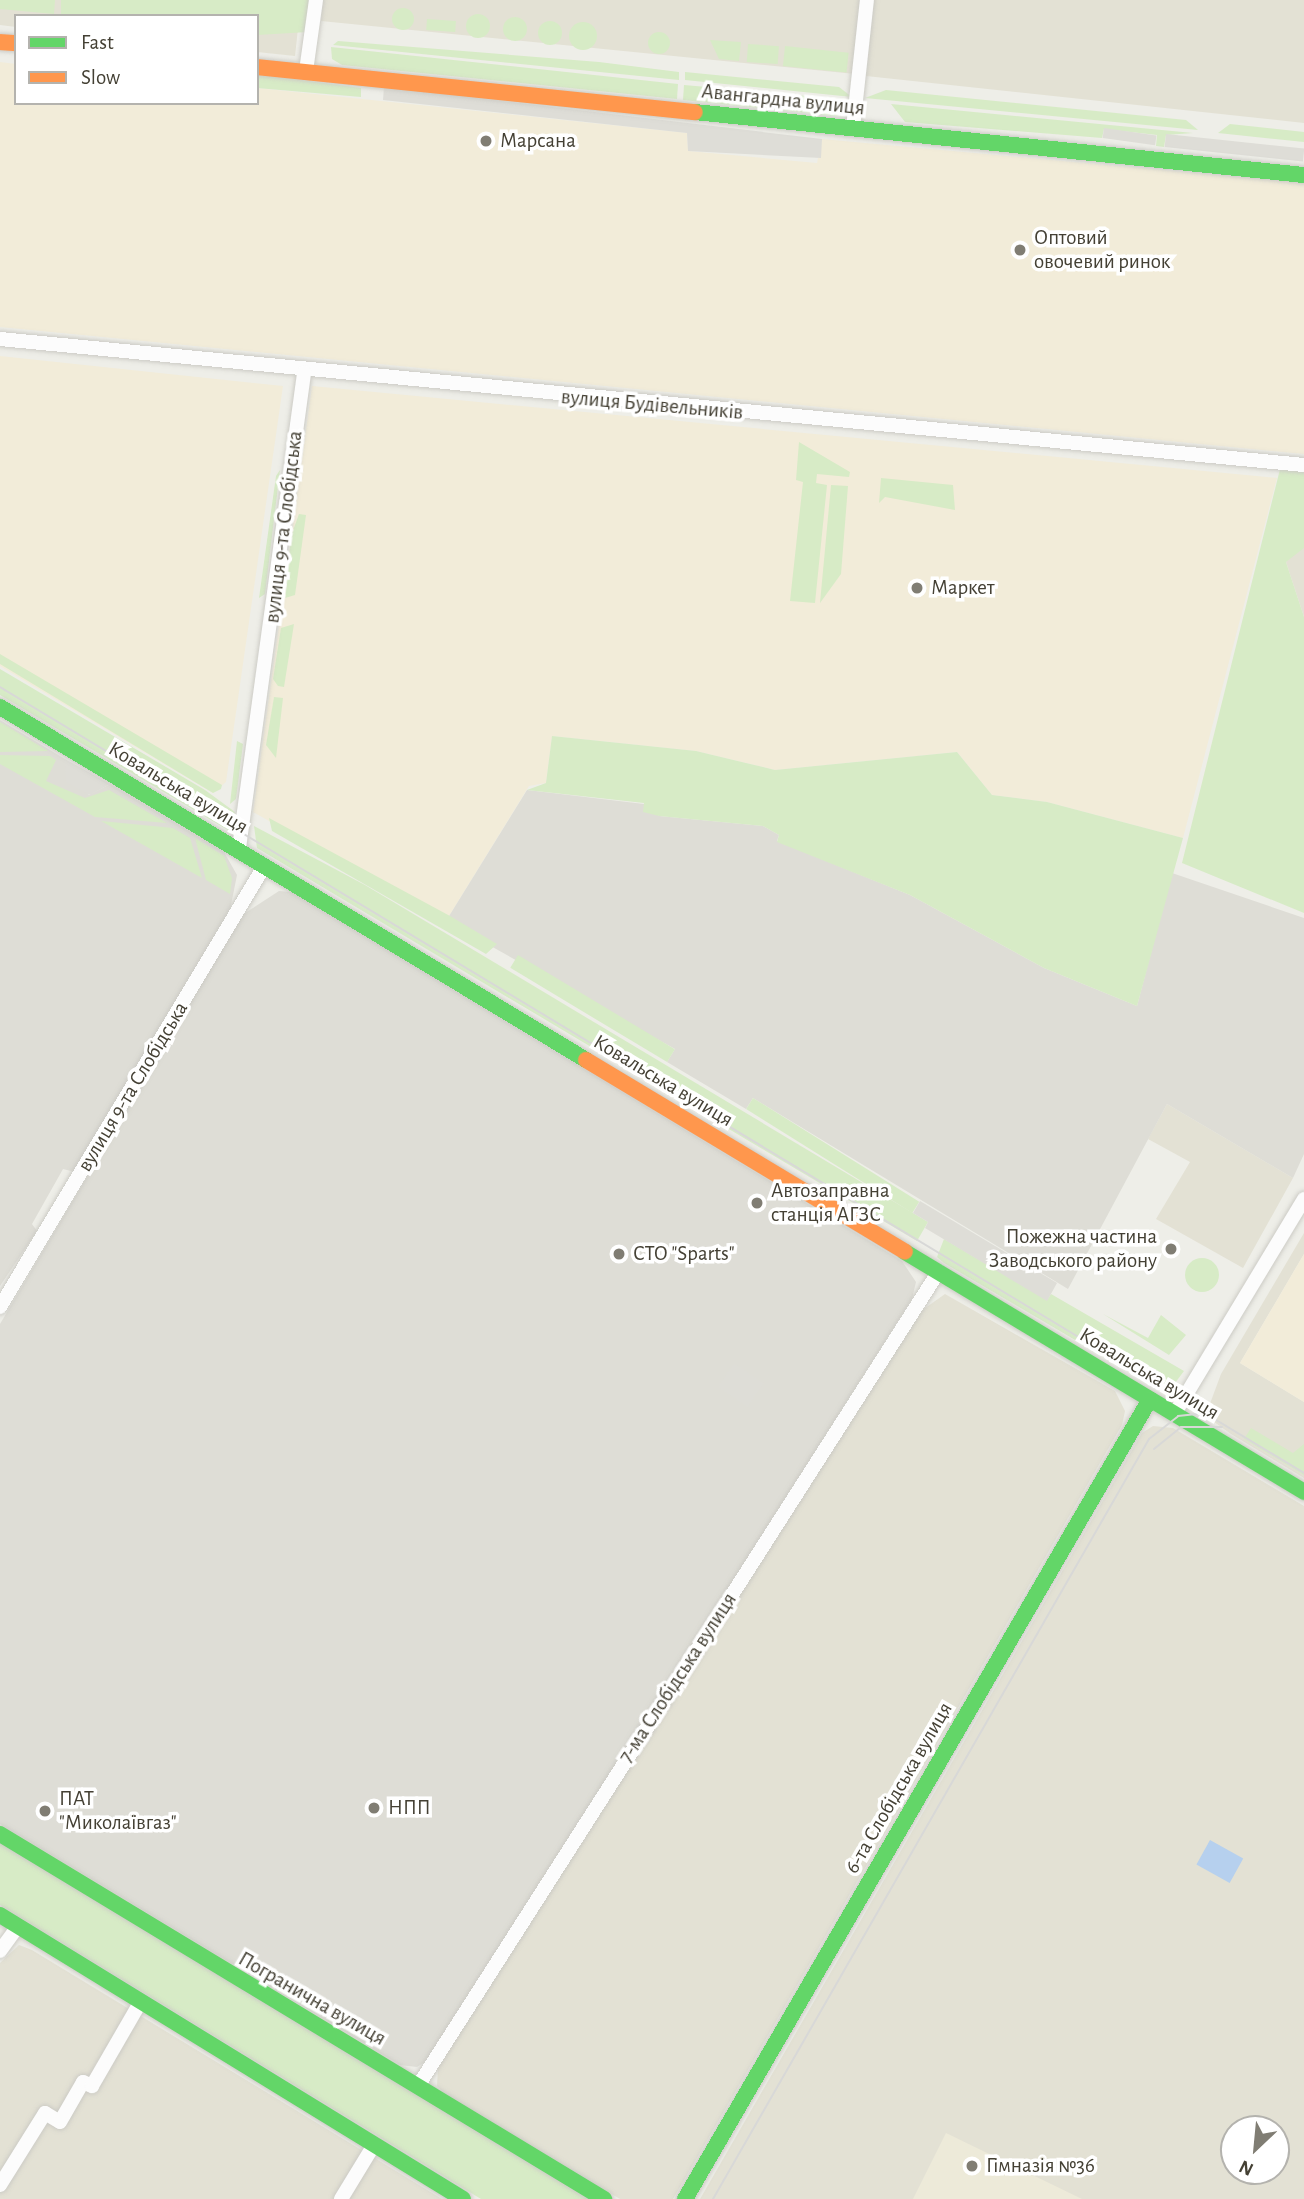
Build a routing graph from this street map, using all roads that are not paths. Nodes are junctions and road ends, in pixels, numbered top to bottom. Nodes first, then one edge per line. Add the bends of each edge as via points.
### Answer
1 (316, 0) edge
2 (867, 0) edge
3 (259, 66) edge
4 (306, 71) junction
5 (853, 128) junction
6 (1304, 175) edge
7 (0, 339) edge
8 (304, 373) junction
9 (1304, 465) edge
10 (0, 707) edge
11 (239, 848) junction
12 (265, 865) junction
13 (1304, 1199) edge
14 (939, 1271) junction
15 (0, 1307) edge
16 (1150, 1399) junction
17 (1175, 1413) junction
18 (1304, 1492) edge
19 (0, 1834) edge
20 (0, 1914) edge
21 (18, 1926) junction
22 (0, 1951) edge
23 (140, 2003) junction
24 (418, 2086) junction
25 (374, 2145) junction
26 (0, 2185) edge
27 (341, 2199) edge
28 (463, 2199) edge
29 (604, 2199) edge
30 (685, 2199) edge

1 - 4 street
2 - 5 street
3 - 4 street, Авангардна вулиця
4 - 5 street, Авангардна вулиця
5 - 6 street, Авангардна вулиця
7 - 8 street, вулиця Будівельників
8 - 9 street, вулиця Будівельників
8 - 11 street, вулиця 9-та Слобідська
10 - 11 street, Ковальська вулиця
11 - 12 street, Ковальська вулиця
12 - 14 street, Ковальська вулиця
12 - 15 street, вулиця 9-та Слобідська
13 - 17 street
14 - 16 street, Ковальська вулиця
14 - 24 street, 7-ма Слобідська вулиця
16 - 17 street, Ковальська вулиця
16 - 30 street, 6-та Слобідська вулиця
17 - 18 street, Ковальська вулиця
19 - 24 street, Погранична вулиця
20 - 21 street
21 - 22 street
21 - 23 street
23 - 25 street
23 - 26 street via 92,2087 83,2082 60,2122 45,2113
24 - 29 street, Погранична вулиця
25 - 27 street
25 - 28 street

